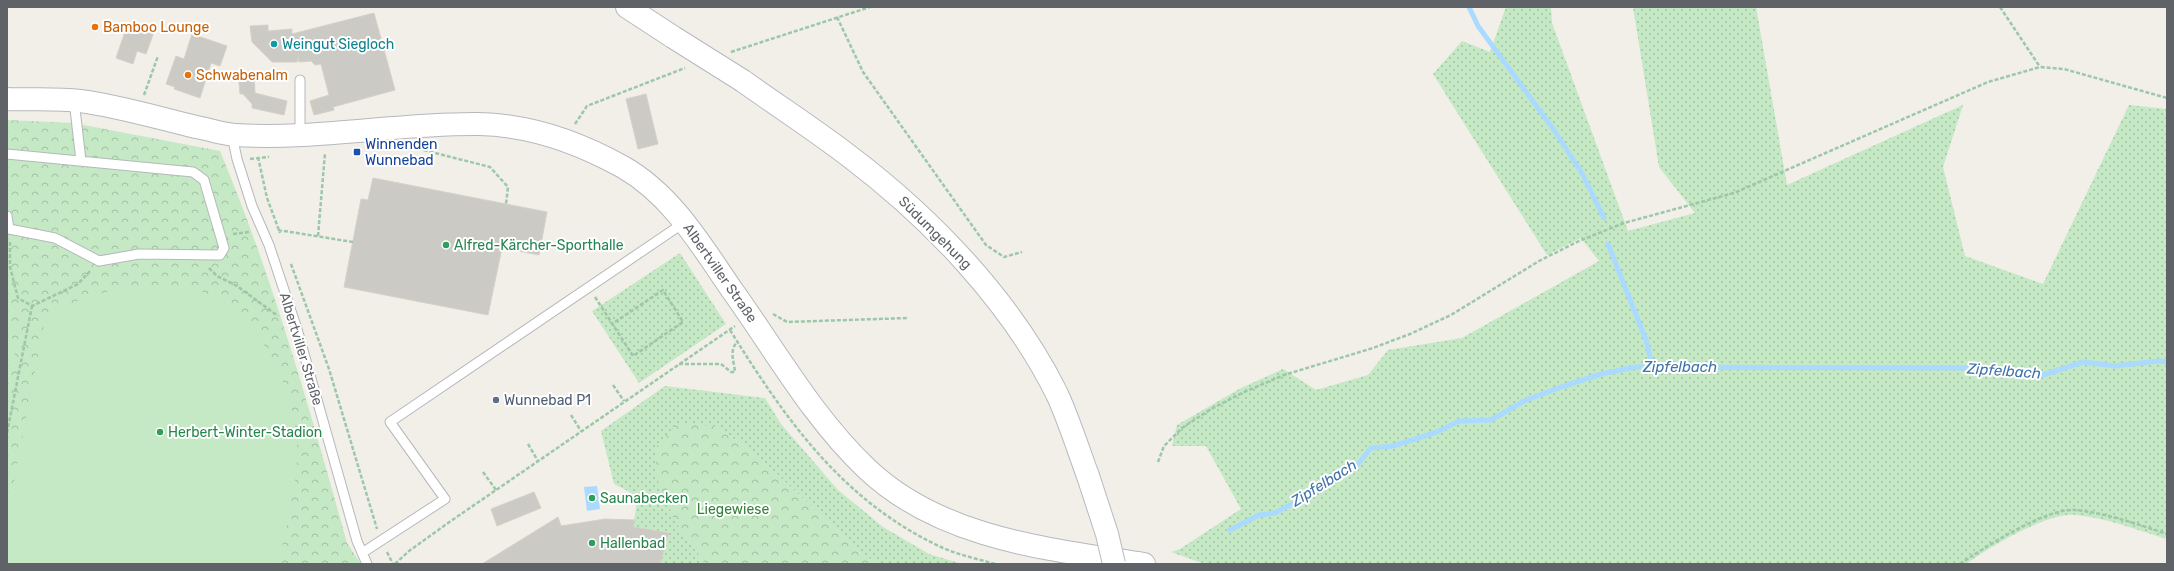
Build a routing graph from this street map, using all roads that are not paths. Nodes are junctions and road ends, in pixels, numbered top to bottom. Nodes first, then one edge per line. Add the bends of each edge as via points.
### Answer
1 (627, 7) edge
2 (300, 80) dead end
3 (7, 99) edge
4 (74, 100) junction
5 (300, 134) junction
6 (232, 135) junction
7 (7, 154) edge
8 (81, 161) junction
9 (7, 216) edge
10 (685, 222) junction
11 (362, 553) junction
12 (367, 564) edge
13 (1114, 564) edge
14 (1144, 564) edge

1 - 13 street, Südumgehung, bridge via 743,81 850,156 902,200 965,260 1016,325 1057,394 1088,476
2 - 5 lane
3 - 4 street, Albertviller Straße
4 - 6 street, Albertviller Straße
4 - 8 lane
5 - 6 street, Albertviller Straße
5 - 10 street, Albertviller Straße via 481,124 526,130 565,140 626,168 659,192
6 - 11 lane, Albertviller Straße via 237,159 297,329
7 - 8 lane
8 - 9 lane via 193,172 204,180 224,248 220,255 138,254 99,261 55,238 9,229
10 - 11 lane via 390,422 445,499
10 - 14 street, Albertviller Straße via 839,440 868,470 904,498 940,517 984,534 1043,548
11 - 12 lane, Albertviller Straße

